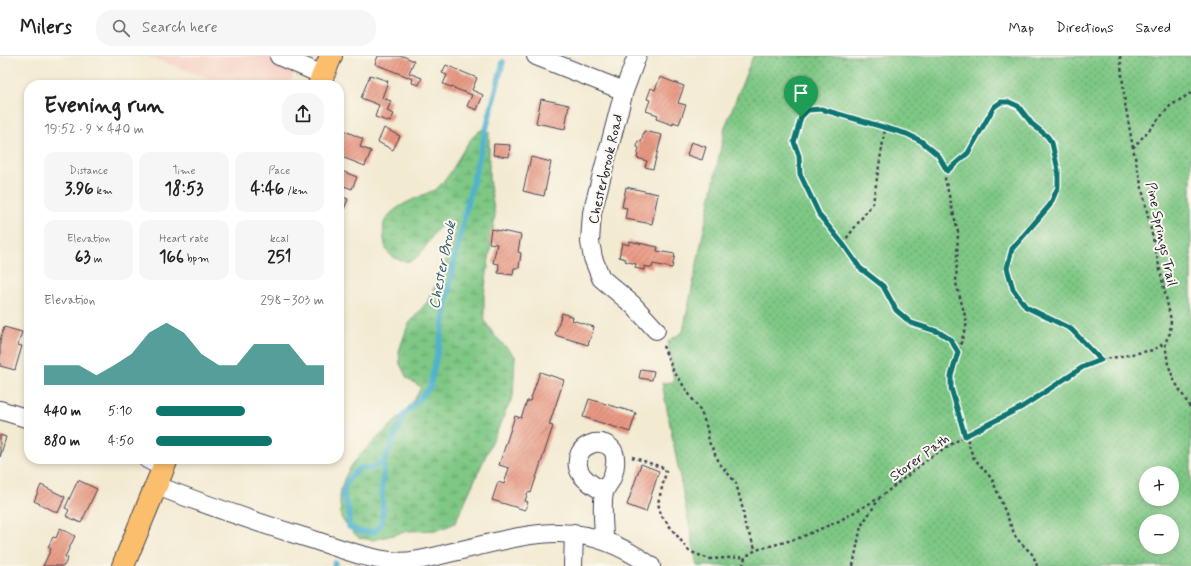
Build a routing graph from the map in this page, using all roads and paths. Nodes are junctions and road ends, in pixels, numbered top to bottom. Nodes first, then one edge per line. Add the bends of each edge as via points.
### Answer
1 (279, 56) edge
2 (536, 56) edge
3 (637, 56) edge
4 (1120, 56) edge
5 (325, 72) edge
6 (624, 91) junction
7 (1191, 93) edge
8 (886, 129) junction
9 (1133, 148) junction
10 (947, 171) junction
11 (843, 244) junction
12 (656, 330) joint
13 (1165, 343) junction
14 (958, 352) junction
15 (1101, 360) junction
16 (1191, 409) edge
17 (0, 410) edge
18 (24, 417) edge
19 (965, 436) junction
20 (614, 451) junction
21 (159, 468) edge
22 (604, 492) junction
23 (879, 498) junction
24 (574, 533) junction
25 (604, 539) junction
26 (756, 550) junction
27 (746, 557) junction
28 (123, 566) edge
29 (573, 566) edge
30 (652, 566) edge
31 (743, 566) edge
32 (853, 566) edge
33 (1038, 566) edge

1 - 5 street
2 - 6 street
3 - 6 street, Chesterbrook Road
4 - 9 path, Pine Springs Trail
6 - 12 street, Chesterbrook Road via 592,213 590,242 601,278 633,305
7 - 9 path via 1170,106
8 - 10 path via 907,134 921,141 938,155
8 - 11 path via 873,203
8 - 11 path via 821,109 808,110 801,117 794,142 799,156 800,174 820,216
9 - 13 path, Pine Springs Trail via 1171,320 1170,333
10 - 14 path via 945,180 958,232 956,283 967,323
10 - 15 path via 968,153 994,107 1001,102 1018,106 1032,124 1047,136 1052,143 1058,170 1058,187 1050,205 1012,249 1007,268 1013,289 1026,307 1071,329
11 - 14 path via 860,268 883,286 896,310 911,323 939,332 950,339
12 - 26 path via 673,370 701,412 709,442 720,464 736,483 745,525
13 - 15 path, Storer Path via 1153,350
13 - 16 path, Pine Springs Trail via 1168,364 1174,380
14 - 19 path via 951,376 951,388
15 - 19 path, Storer Path via 1083,367 1022,407
17 - 18 street
19 - 23 path, Storer Path via 932,456
19 - 33 path via 973,457 992,479 1016,538 1033,555
20 - 22 street via 616,460 612,479
20 - 22 street via 607,444 598,442 587,445 580,451 577,463 580,474 586,481
20 - 27 path via 664,468 666,472 658,503 661,515 689,551 709,559
21 - 24 street via 221,511 372,558 392,561 419,560 514,537 544,532
21 - 28 main road
22 - 25 street
23 - 26 path, Storer Path via 839,521 799,538
23 - 32 path, Storer Path via 861,526
24 - 25 street
24 - 29 street
25 - 30 street via 633,552
26 - 27 path, Storer Path
27 - 31 path

